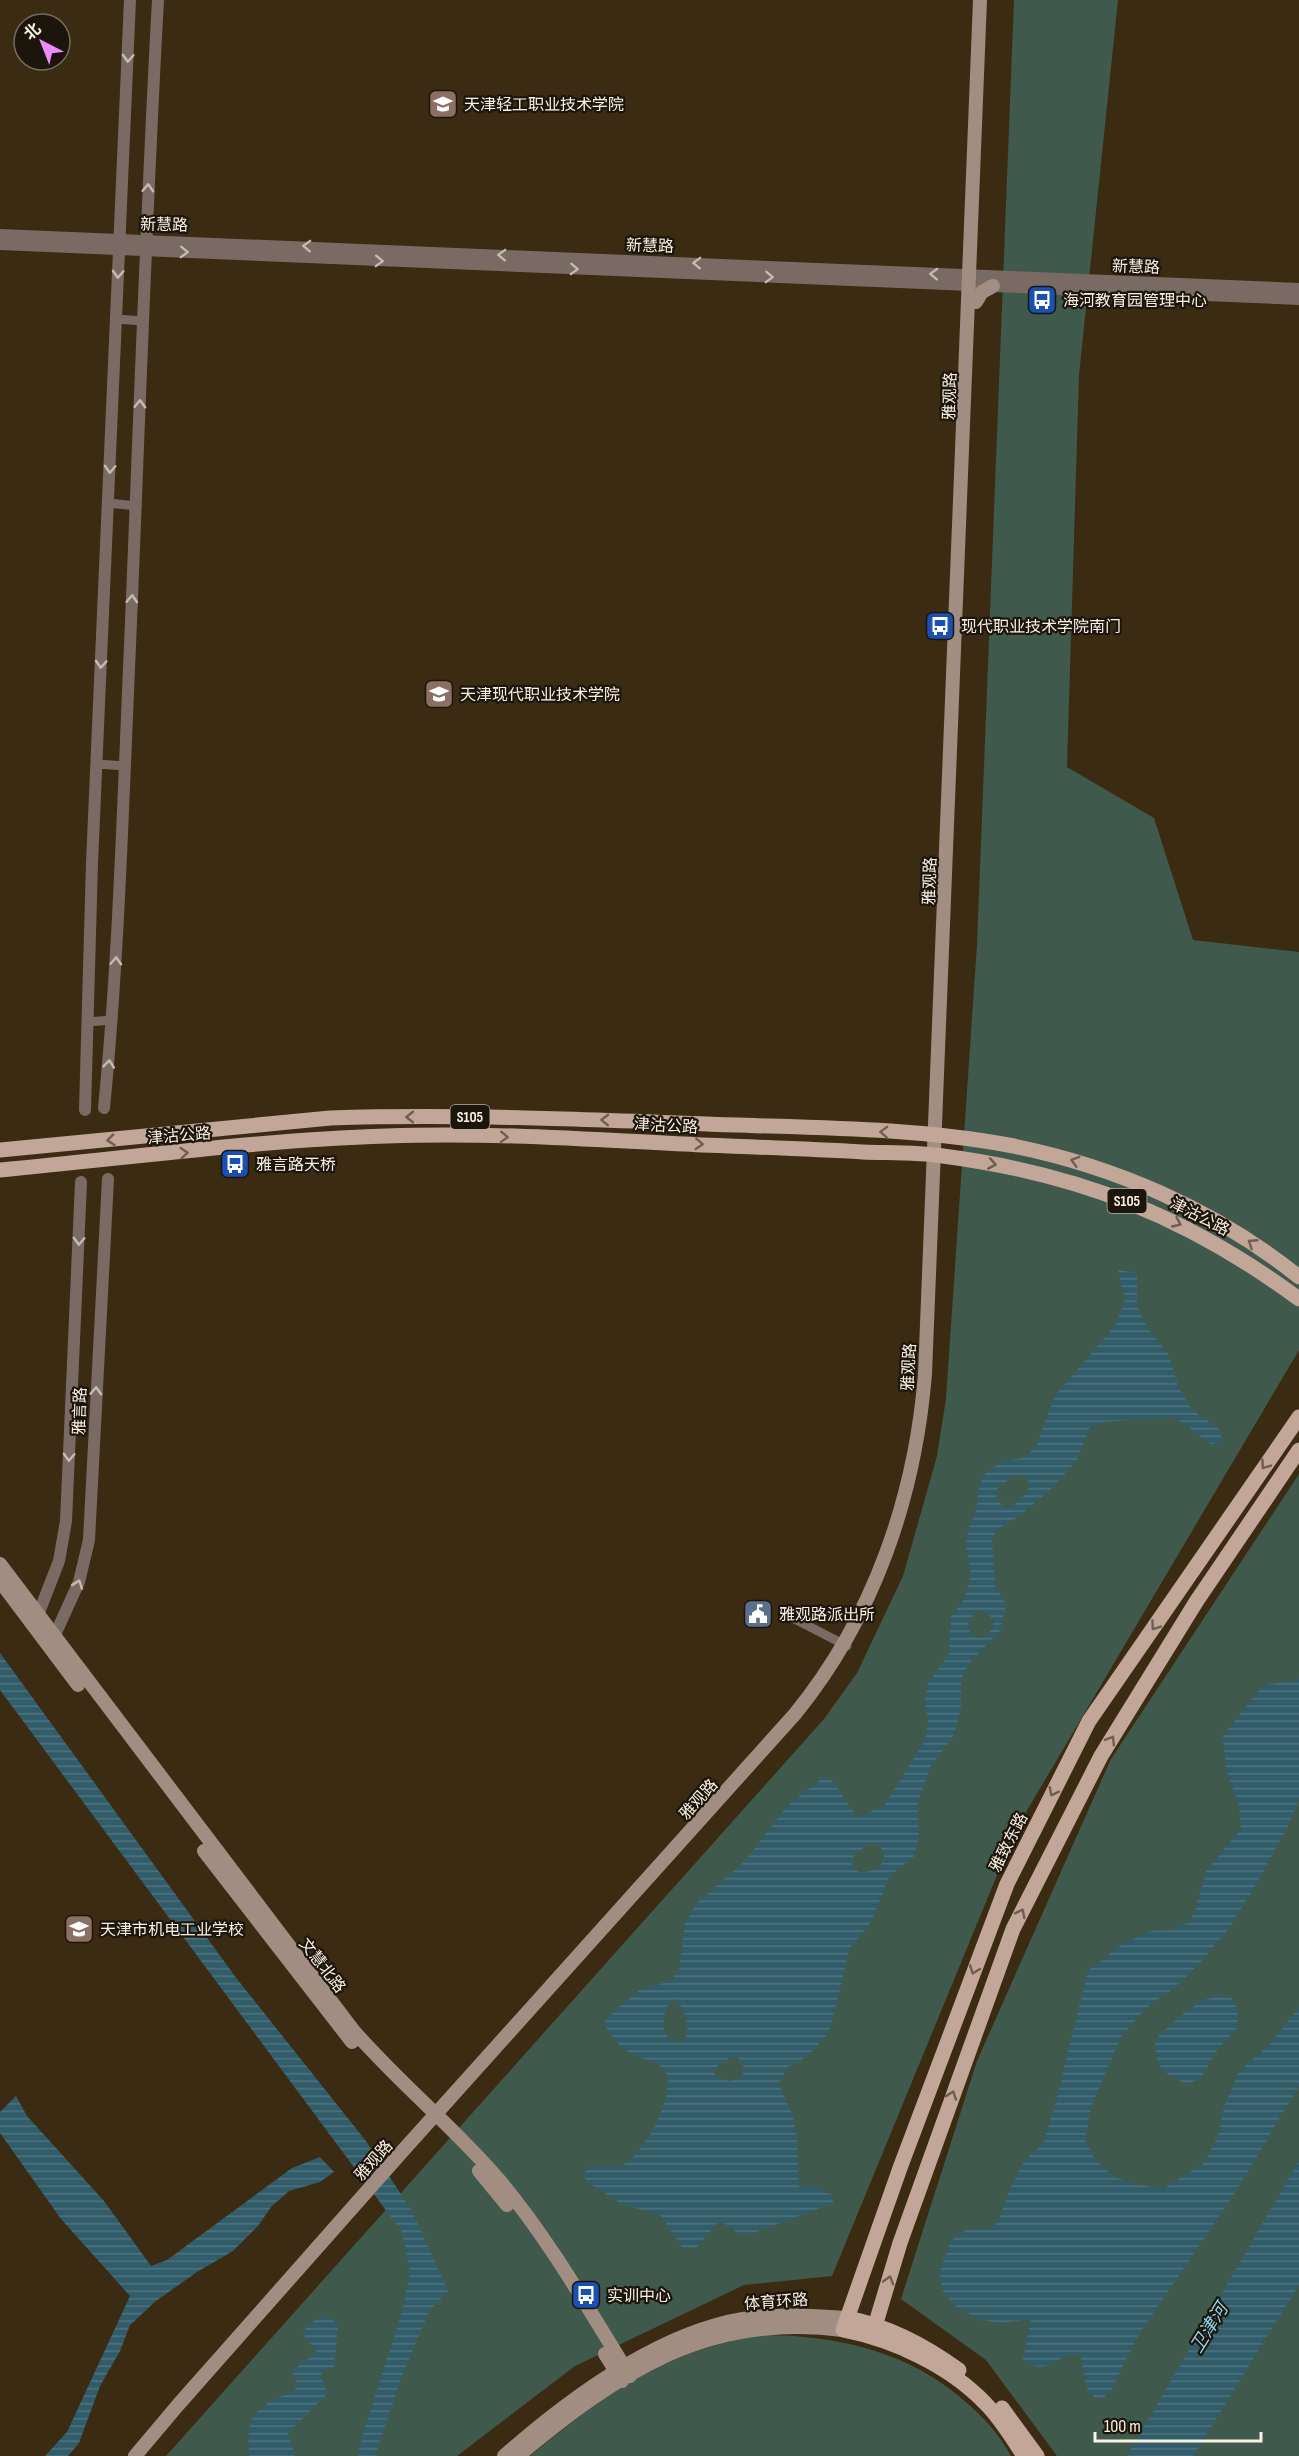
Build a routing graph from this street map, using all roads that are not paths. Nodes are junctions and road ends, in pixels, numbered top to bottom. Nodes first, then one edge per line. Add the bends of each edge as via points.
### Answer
1 (130, 0) edge
2 (158, 0) edge
3 (981, 0) edge
4 (990, 0) edge
5 (0, 235) edge
6 (0, 244) edge
7 (119, 245) junction
8 (145, 246) junction
9 (992, 281) junction
10 (974, 282) junction
11 (1299, 289) edge
12 (1299, 298) edge
13 (972, 302) junction
14 (116, 320) junction
15 (143, 321) junction
16 (108, 503) junction
17 (137, 506) junction
18 (97, 764) junction
19 (125, 766) junction
20 (113, 1020) junction
21 (87, 1022) junction
22 (104, 1108) dead end
23 (85, 1110) dead end
24 (938, 1136) junction
25 (0, 1150) edge
26 (937, 1155) junction
27 (0, 1170) edge
28 (108, 1179) dead end
29 (81, 1182) dead end
30 (1299, 1277) edge
31 (1299, 1299) edge
32 (1299, 1417) edge
33 (1299, 1450) edge
34 (0, 1564) edge
35 (0, 1581) edge
36 (38, 1615) junction
37 (787, 1615) dead end
38 (54, 1637) junction
39 (845, 1645) junction
40 (435, 2121) junction
41 (360, 2204) junction
42 (846, 2324) junction
43 (874, 2331) junction
44 (623, 2374) junction
45 (135, 2456) edge
46 (144, 2456) edge
47 (504, 2456) edge
48 (518, 2456) edge
49 (1024, 2456) edge
50 (1037, 2456) edge

1 -> 7 street
8 -> 2 street
3 - 10 main road, 雅观路
4 - 10 main road, 雅观路
5 - 7 street, 新慧路
6 - 7 street, 新慧路
7 - 8 street, 新慧路
7 -> 14 street
8 - 10 street, 新慧路
8 - 15 street
9 - 10 street, 新慧路
9 - 11 street, 新慧路
9 - 12 street, 新慧路
9 - 13 main road
10 - 13 main road, 雅观路
13 - 24 main road, 雅观路
14 - 15 street
14 -> 16 street
17 -> 15 street
16 - 17 street
16 -> 18 street
19 -> 17 street
18 - 19 street
18 - 21 street
20 -> 19 street
20 - 21 street
22 -> 20 street
21 - 23 street
24 -> 25 main road, 津沽公路 / S105 via 622,1121 383,1117 330,1118
24 - 26 main road, 雅观路
30 -> 24 main road, 津沽公路 / S105 via 1247,1239 1138,1183 1042,1152
27 -> 26 main road, 津沽公路 / S105 via 276,1142 391,1135
26 -> 31 main road, 津沽公路 / S105 via 1037,1172 1132,1202 1197,1232
26 - 39 main road, 雅观路 via 919,1436 885,1560
38 -> 28 street, 雅言路 via 78,1582 89,1539
29 -> 36 street, 雅言路 via 66,1521 56,1571
32 -> 42 main road, 雅致东路 via 1089,1721 1007,1884
43 -> 33 main road via 900,2243 1013,1929 1101,1756 1196,1602
34 - 36 main road, 文慧北路
35 - 40 main road, 文慧北路 via 320,2004 380,2075
36 - 38 main road, 文慧北路
37 - 39 street
38 - 40 main road, 文慧北路 via 353,2030
39 - 40 main road, 雅观路 via 772,1740
40 - 41 main road, 雅观路
40 - 44 main road, 文慧北路 via 488,2168 525,2212
41 - 45 main road, 雅观路
41 - 46 main road, 雅观路
42 - 43 main road, 体育环路
42 - 44 main road, 体育环路 via 782,2316 733,2322 684,2337
43 - 49 main road, 体育环路 via 964,2384 986,2403
43 - 50 main road, 体育环路 via 940,2356 974,2381 1008,2414
44 - 47 main road, 体育环路 via 566,2406
44 - 48 main road, 体育环路

